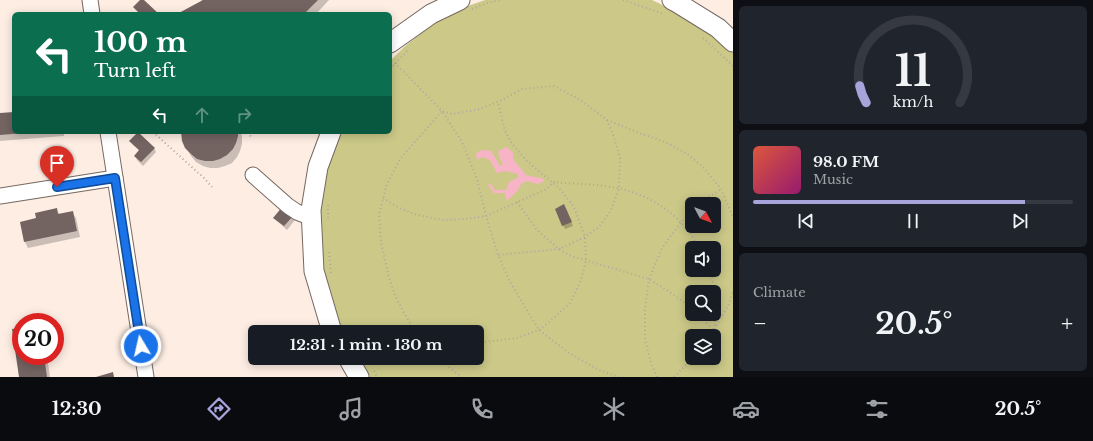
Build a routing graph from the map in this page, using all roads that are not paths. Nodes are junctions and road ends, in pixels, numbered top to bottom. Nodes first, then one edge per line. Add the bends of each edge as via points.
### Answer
1 (90, 0) edge
2 (464, 5) edge
3 (671, 8) edge
4 (92, 12) edge
5 (392, 42) edge
6 (733, 42) edge
7 (108, 134) edge
8 (330, 134) edge
9 (253, 175) dead end
10 (115, 178) junction
11 (0, 196) edge
12 (320, 220) junction
13 (338, 325) edge
14 (352, 365) edge
15 (146, 377) edge
16 (359, 377) edge

1 - 4 lane
2 - 5 main road via 431,14
3 - 6 main road via 676,2 718,28
7 - 10 lane
8 - 12 main road via 318,167 311,210
9 - 12 lane via 288,206
10 - 11 lane
10 - 15 lane
12 - 13 main road via 314,271
14 - 16 main road

